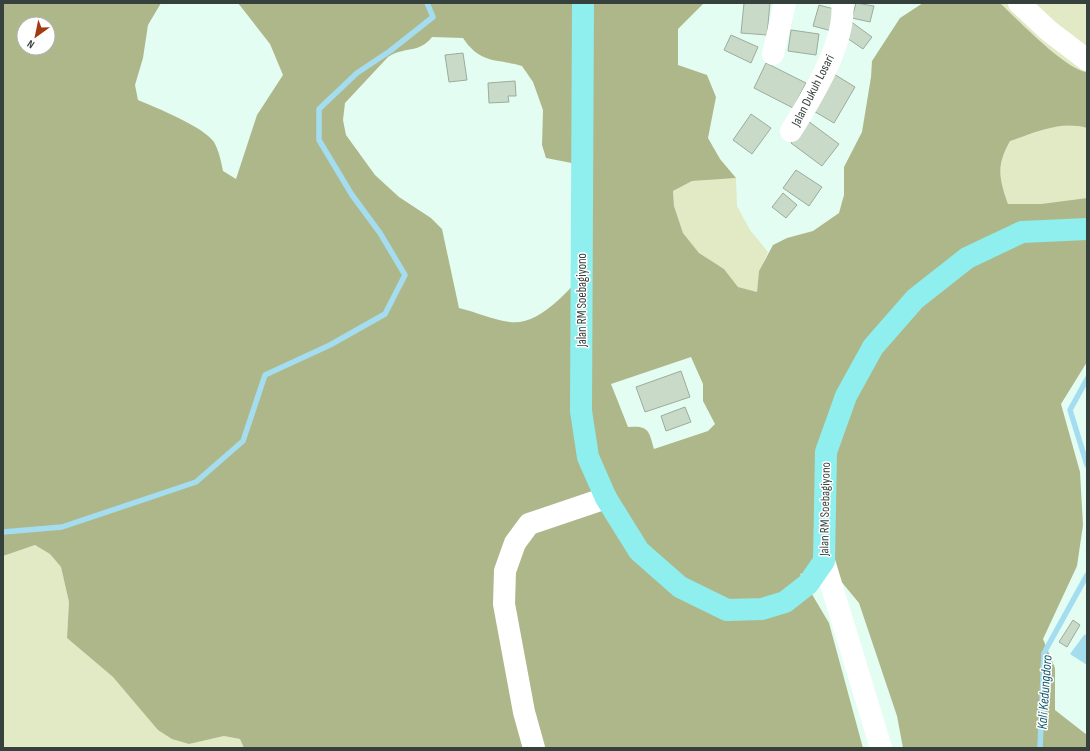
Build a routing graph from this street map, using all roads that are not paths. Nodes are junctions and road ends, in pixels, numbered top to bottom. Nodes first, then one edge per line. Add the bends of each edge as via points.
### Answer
1 (583, 3) edge
2 (785, 3) edge
3 (842, 3) edge
4 (1019, 3) edge
5 (773, 54) dead end
6 (1087, 60) edge
7 (791, 131) dead end
8 (1087, 230) edge
9 (606, 498) junction
10 (824, 561) junction
11 (534, 748) edge
12 (881, 748) edge

1 - 9 main road, Jalan RM Soebagiyono via 580,411 588,457
2 - 5 street
3 - 7 street, Jalan Dukuh Losari via 843,12 837,39 827,68
4 - 6 street via 1049,31
8 - 10 main road, Jalan RM Soebagiyono via 1022,232 967,258 915,299 873,347 846,396 826,452
9 - 10 main road, Jalan RM Soebagiyono via 639,551 680,587 727,610 762,609 785,602 808,584
9 - 11 street via 529,524 515,543 505,571 504,604 524,712
10 - 12 street

